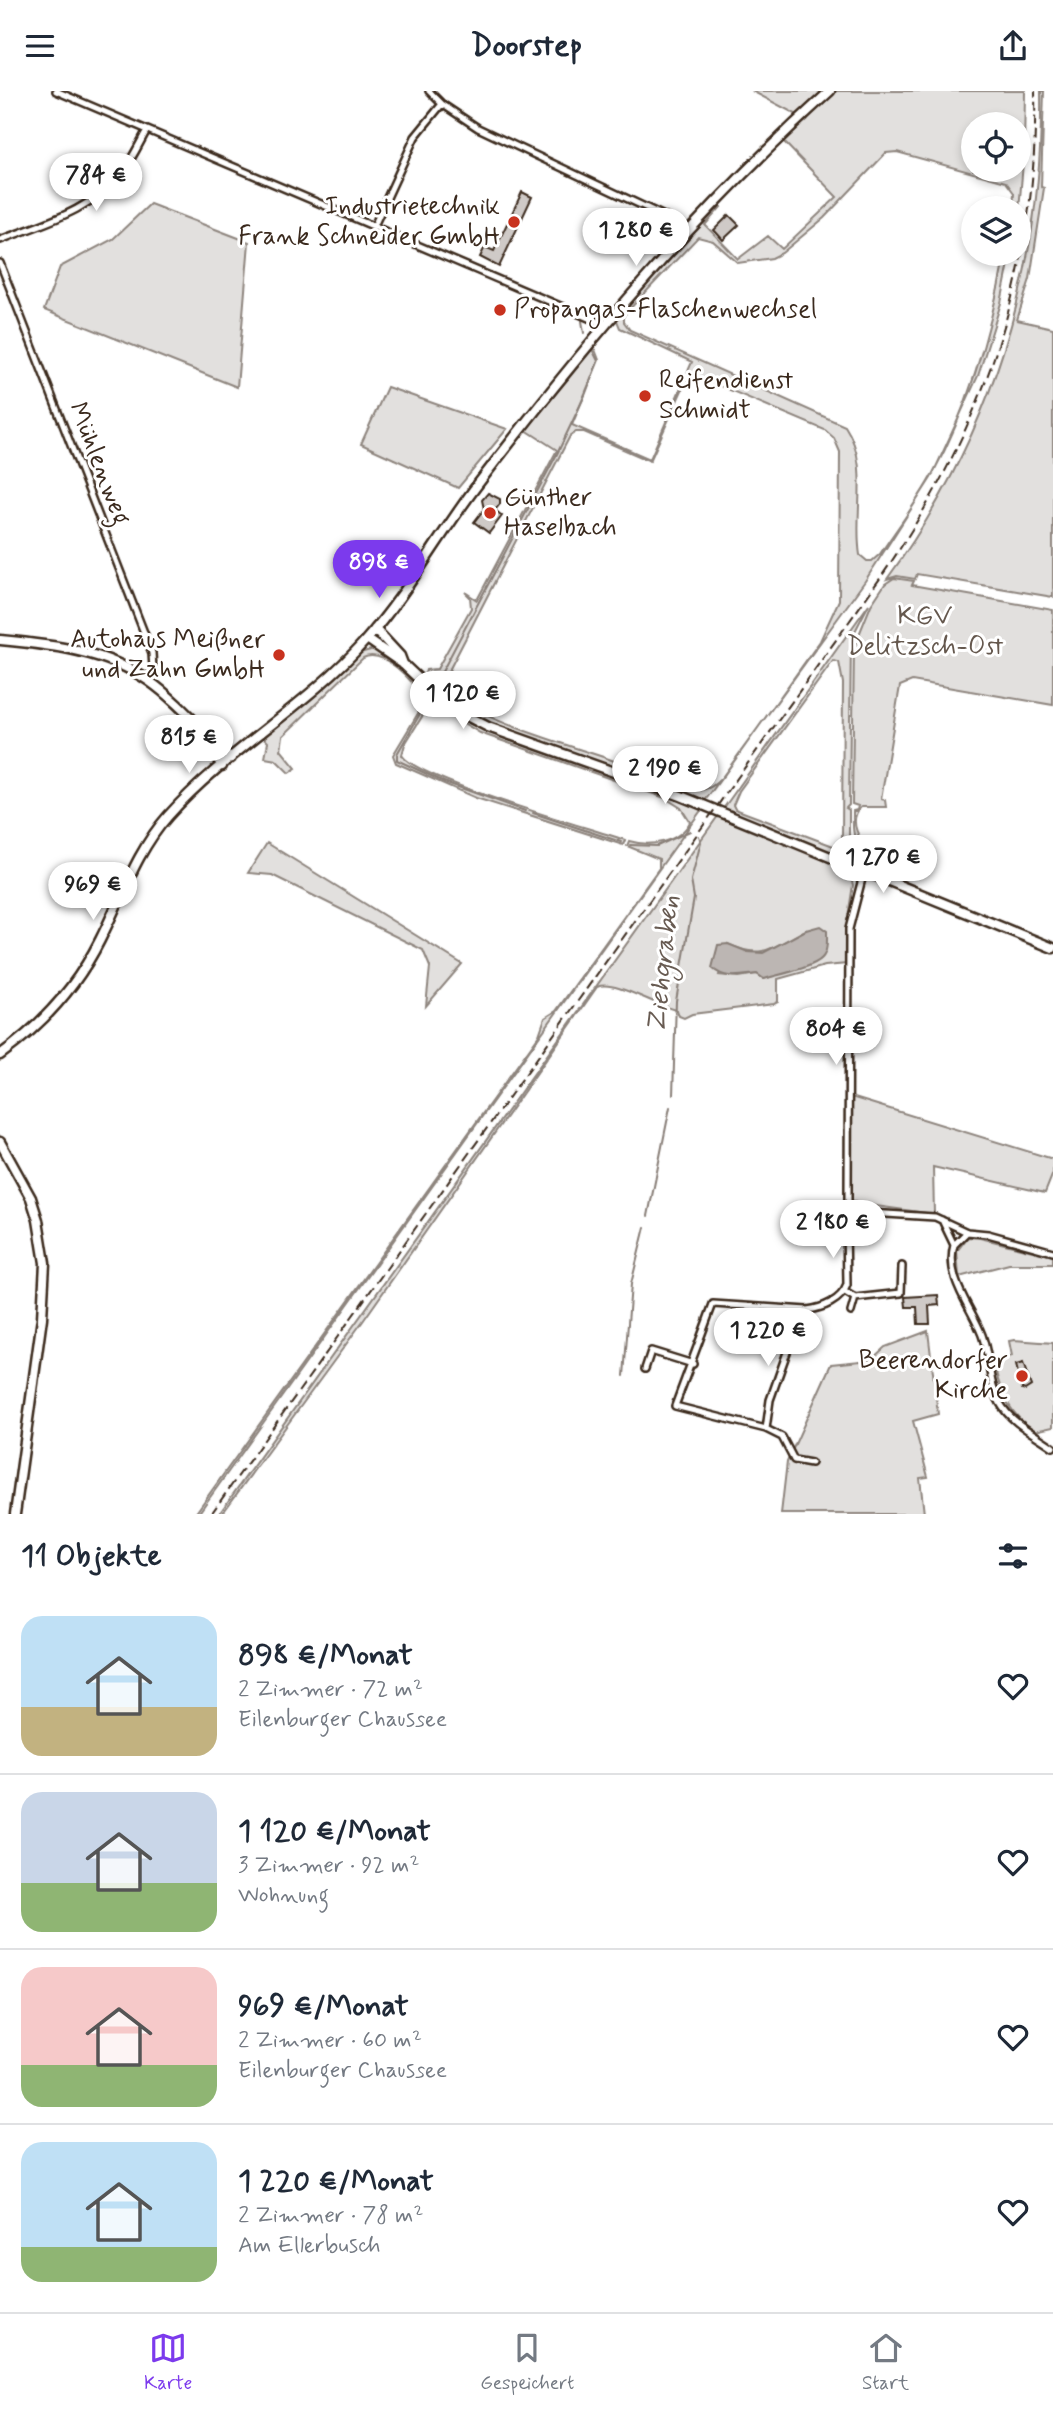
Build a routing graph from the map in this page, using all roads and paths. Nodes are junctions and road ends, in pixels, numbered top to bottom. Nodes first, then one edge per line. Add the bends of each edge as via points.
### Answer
1 (56, 91) edge
2 (429, 91) edge
3 (830, 91) edge
4 (442, 104) junction
5 (147, 130) junction
6 (373, 226) junction
7 (689, 231) junction
8 (0, 240) edge
9 (0, 263) edge
10 (605, 325) junction
11 (375, 629) junction
12 (367, 639) junction
13 (0, 640) edge
14 (403, 664) junction
15 (148, 680) junction
16 (200, 730) junction
17 (231, 758) junction
18 (222, 766) junction
19 (863, 871) junction
20 (1053, 948) edge
21 (0, 1055) edge
22 (0, 1142) edge
23 (853, 1212) junction
24 (943, 1220) junction
25 (967, 1232) junction
26 (954, 1245) junction
27 (1053, 1252) edge
28 (902, 1266) dead end
29 (845, 1292) junction
30 (855, 1298) junction
31 (803, 1310) junction
32 (851, 1312) dead end
33 (693, 1364) junction
34 (645, 1369) dead end
35 (766, 1429) junction
36 (1053, 1447) edge
37 (811, 1463) dead end
38 (15, 1514) edge

1 - 5 street
2 - 4 street
3 - 7 main road via 764,151
4 - 6 street via 415,137
4 - 7 street via 478,128
5 - 6 street
5 - 8 street via 122,172 100,195 62,217
6 - 10 street
7 - 10 main road
9 - 15 street, Mühlenweg via 152,653
10 - 11 main road via 475,488
11 - 12 main road
11 - 14 main road
12 - 14 main road
12 - 17 main road
13 - 15 main road via 90,653
14 - 19 main road via 440,699 488,727 681,796
15 - 16 main road
16 - 17 main road
16 - 18 main road
17 - 18 main road
18 - 21 main road via 169,815 145,848 90,959 55,1006
19 - 20 main road
19 - 23 street via 849,929 848,1201
22 - 38 main road via 31,1198 45,1263 42,1318
23 - 24 street
23 - 29 street via 846,1225
24 - 25 street
24 - 26 street
25 - 26 street
25 - 27 street
26 - 36 street via 956,1280 981,1333 1000,1403 1017,1422
28 - 30 street via 901,1293
29 - 30 street
29 - 31 street via 819,1309
30 - 32 street
31 - 33 street via 713,1304
31 - 35 street via 770,1400
33 - 34 street via 651,1351
33 - 35 street via 675,1406
35 - 37 street via 782,1437 794,1460

